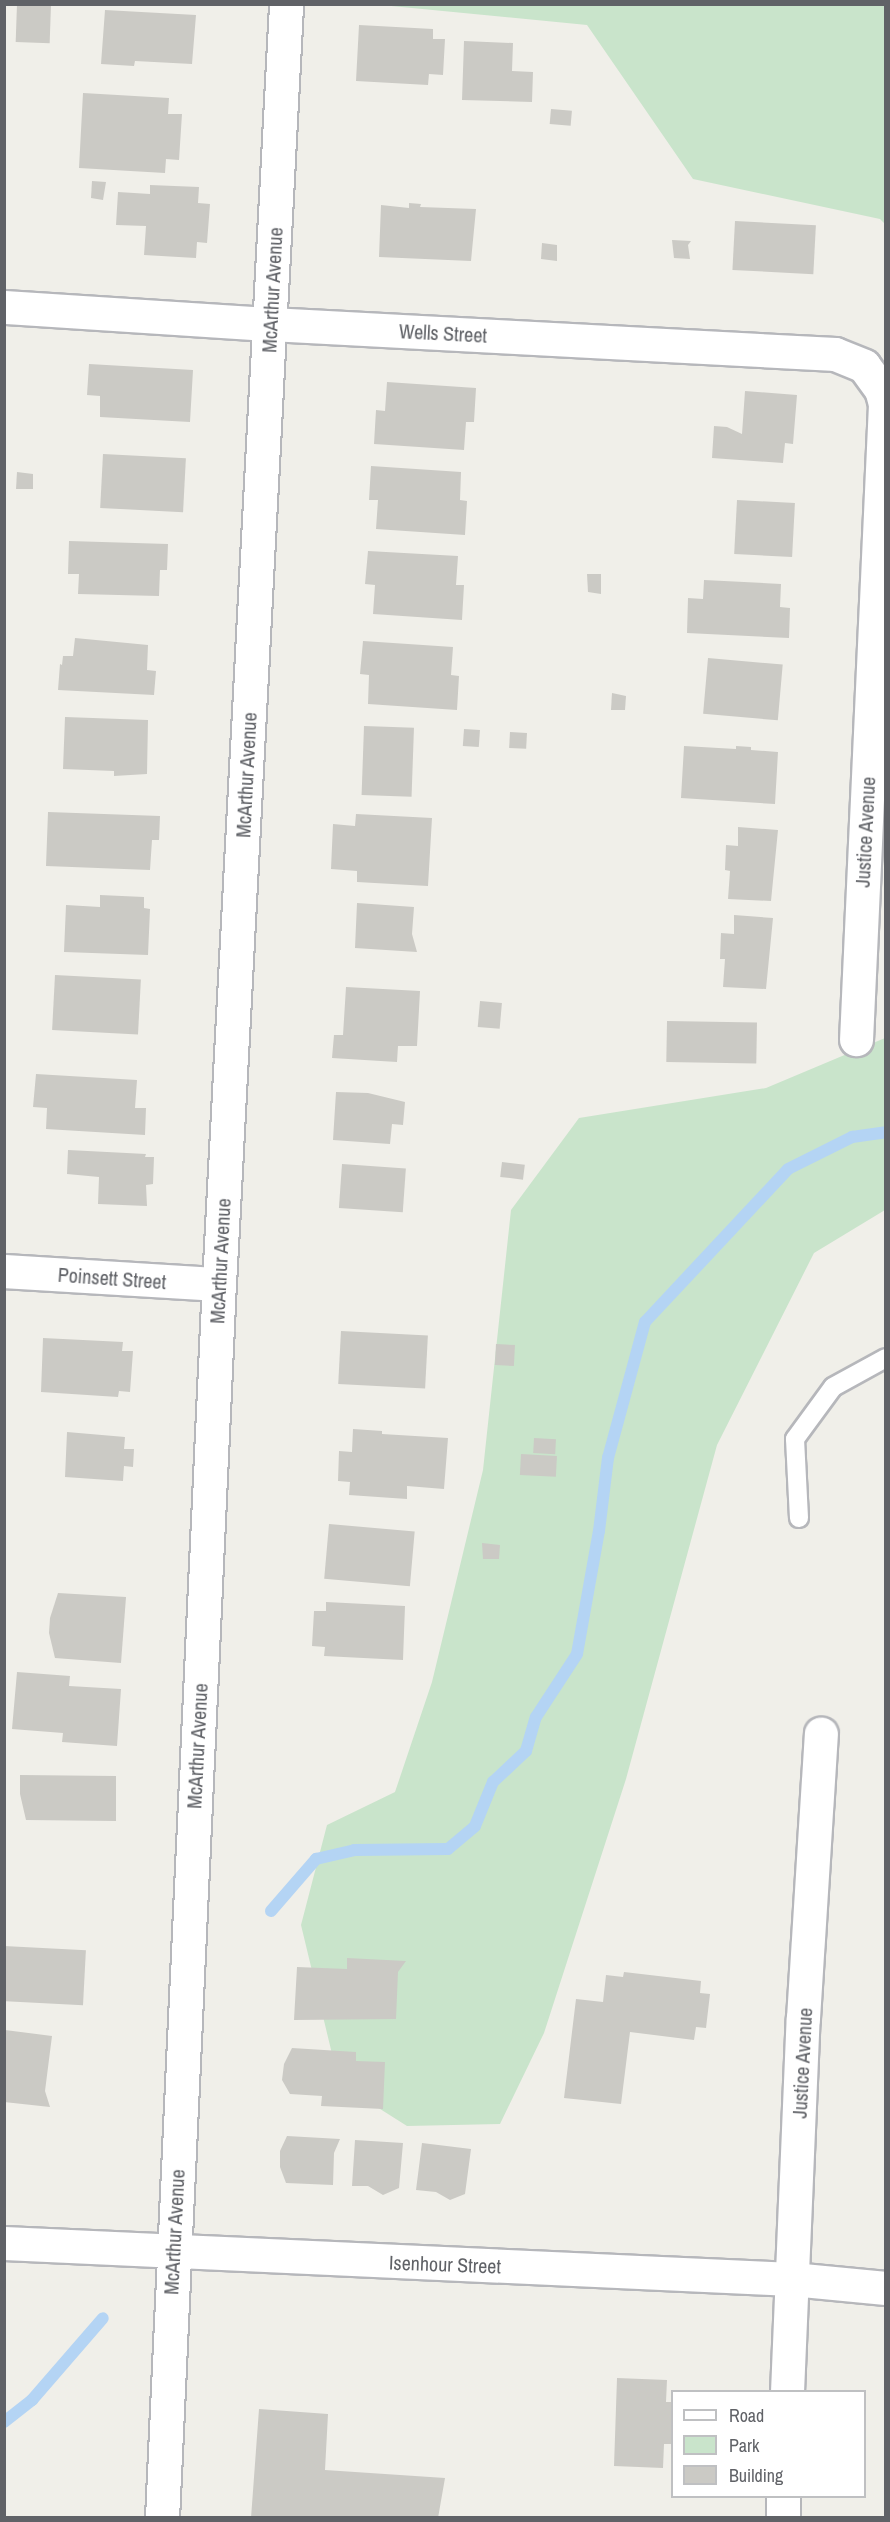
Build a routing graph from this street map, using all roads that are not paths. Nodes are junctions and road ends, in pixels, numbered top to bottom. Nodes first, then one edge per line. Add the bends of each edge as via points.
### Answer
1 (286, 4) edge
2 (4, 307) edge
3 (270, 324) junction
4 (875, 377) joint
5 (856, 1039) dead end
6 (4, 1271) edge
7 (219, 1284) junction
8 (885, 1358) edge
9 (799, 1518) dead end
10 (821, 1734) dead end
11 (4, 2243) edge
12 (173, 2252) junction
13 (792, 2279) junction
14 (885, 2288) edge
15 (787, 2390) edge
16 (783, 2498) edge
17 (162, 2517) edge
18 (783, 2517) edge

1 - 3 street, McArthur Avenue
2 - 3 street, Wells Street
3 - 4 street, Wells Street via 835,354 864,366
3 - 7 street, McArthur Avenue
4 - 5 street, Justice Avenue via 885,404
6 - 7 street, Poinsett Street
7 - 12 street, McArthur Avenue
8 - 9 lane via 833,1387 795,1439
10 - 13 street, Justice Avenue
11 - 12 street, Isenhour Street
12 - 13 street, Isenhour Street
12 - 17 street, McArthur Avenue
13 - 14 street, Isenhour Street
13 - 15 street, Justice Avenue
16 - 18 street

